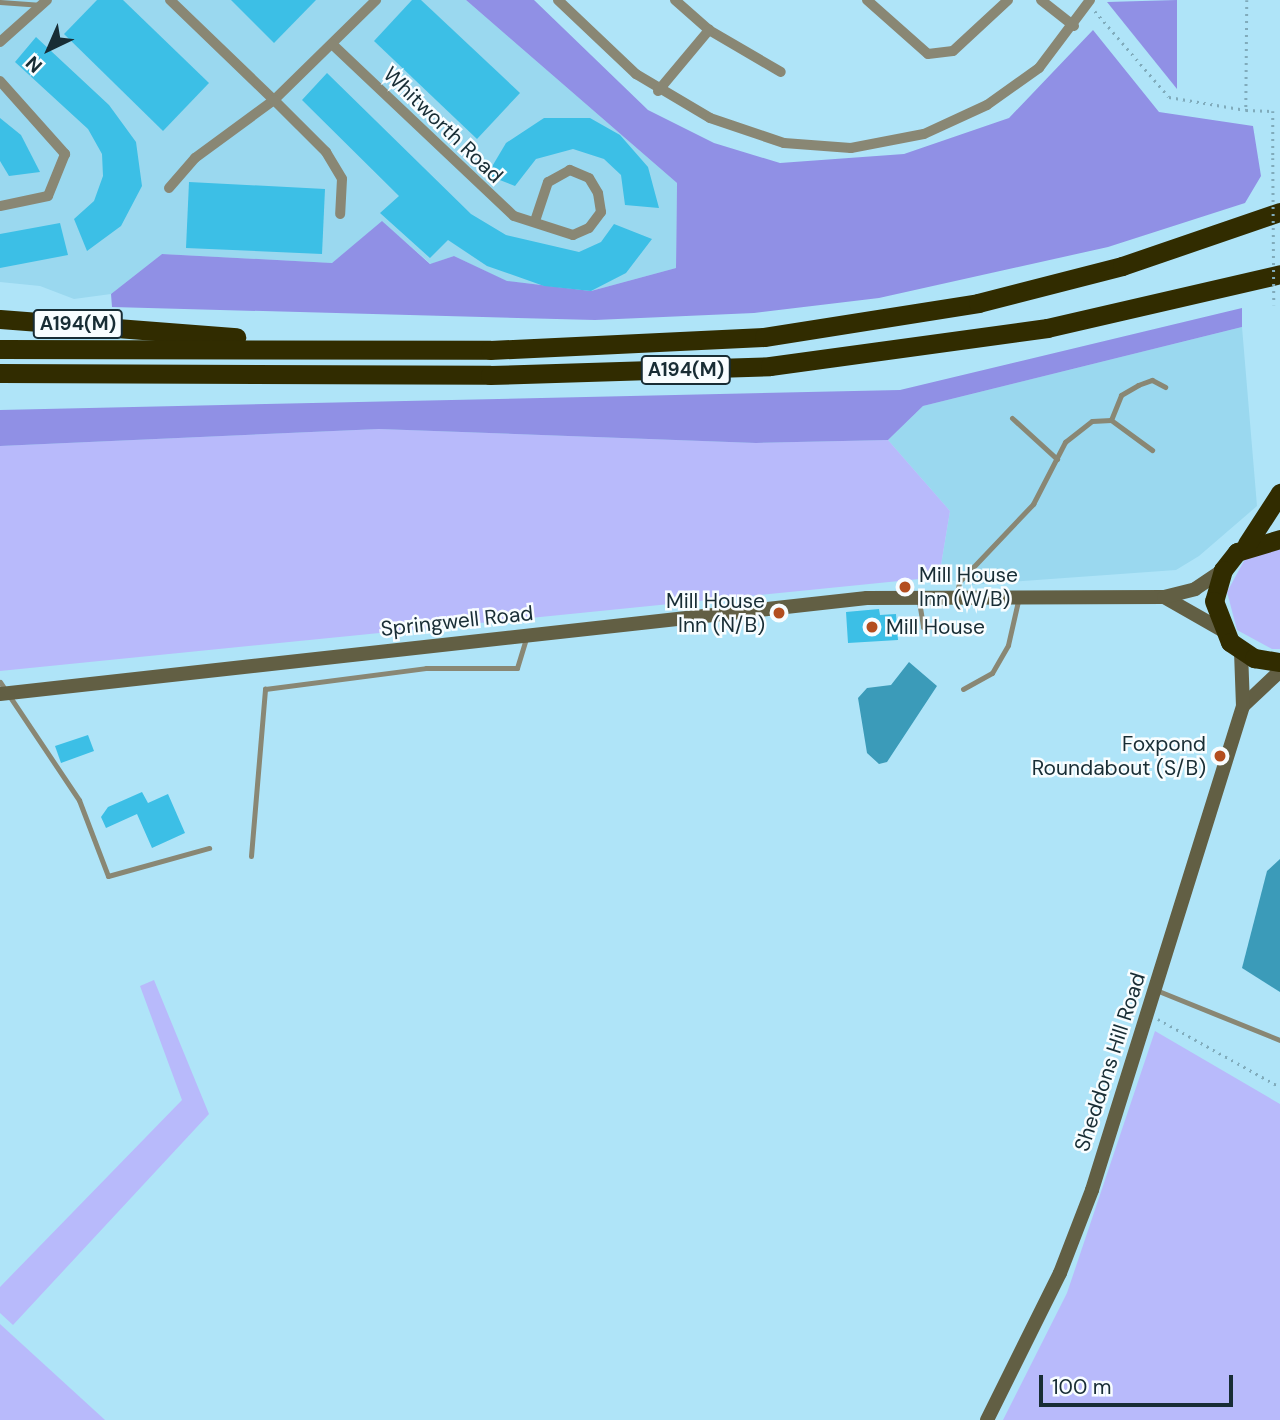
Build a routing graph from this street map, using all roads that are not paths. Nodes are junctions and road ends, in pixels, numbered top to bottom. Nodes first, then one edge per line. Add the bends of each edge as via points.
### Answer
1 (170, 0) edge
2 (376, 0) edge
3 (558, 0) edge
4 (675, 0) edge
5 (867, 0) edge
6 (1008, 0) edge
7 (1041, 0) edge
8 (0, 2) edge
9 (1089, 2) edge
10 (44, 3) edge
11 (1074, 26) junction
12 (709, 30) junction
13 (0, 42) edge
14 (332, 44) junction
15 (781, 72) dead end
16 (0, 82) edge
17 (658, 90) junction
18 (274, 100) junction
19 (169, 188) dead end
20 (0, 206) edge
21 (1280, 212) edge
22 (340, 214) dead end
23 (535, 221) junction
24 (1280, 274) edge
25 (0, 319) edge
26 (360, 348) junction
27 (0, 349) edge
28 (83, 372) junction
29 (0, 373) edge
30 (0, 380) edge
31 (1165, 387) dead end
32 (1012, 418) dead end
33 (1111, 420) junction
34 (1152, 450) dead end
35 (1057, 459) junction
36 (1280, 493) edge
37 (1280, 540) edge
38 (1247, 545) junction
39 (1223, 570) junction
40 (918, 597) junction
41 (957, 597) junction
42 (1018, 597) junction
43 (1164, 597) junction
44 (940, 627) dead end
45 (1222, 630) junction
46 (526, 635) junction
47 (1241, 652) junction
48 (1280, 662) edge
49 (1280, 671) edge
50 (963, 689) dead end
51 (2, 690) edge
52 (1243, 706) junction
53 (209, 848) dead end
54 (251, 856) dead end
55 (1156, 990) junction
56 (1280, 1040) edge
57 (987, 1420) edge

1 - 18 street
2 - 14 street
3 - 17 street
4 - 12 street
5 - 6 street via 928,54 953,51
7 - 11 street
8 - 10 lane
9 - 11 street
10 - 13 street
11 - 17 street via 1039,68 987,105 924,134 851,148 784,144 710,118
12 - 15 street
12 - 17 street
14 - 18 street
14 - 23 street, Whitworth Road via 495,204
16 - 20 street via 65,154 48,196
18 - 19 street via 195,158
18 - 22 street via 326,152 342,179
21 - 26 highway, A194(M) via 1052,284 829,328 636,347
23 - 23 street, Whitworth Road via 548,182 570,170 589,178 601,212 589,228 573,235
24 - 28 highway, A194(M) via 1047,328 770,366 490,375
25 - 26 highway, A194(M)
26 - 27 highway, A194(M)
28 - 29 highway, A194(M)
28 - 30 highway, A194(M)
31 - 33 lane via 1152,380 1138,384 1121,395
32 - 35 lane
33 - 34 lane
33 - 35 lane via 1092,421 1065,442
35 - 41 lane via 1034,504 959,582
36 - 38 highway via 1266,525
37 - 38 highway
38 - 39 highway
39 - 43 main road via 1195,589
39 - 45 highway via 1214,601
40 - 41 main road, Springwell Road
40 - 44 lane via 923,627
40 - 46 main road, Springwell Road
41 - 42 main road, Springwell Road
42 - 43 main road, Springwell Road
42 - 50 lane via 1009,645 992,673
43 - 45 main road
45 - 47 highway
46 - 51 main road, Springwell Road
46 - 54 lane via 525,658 517,668 426,668 265,690
47 - 48 highway
47 - 52 main road
49 - 52 main road
51 - 53 lane via 79,800 108,876
52 - 55 main road, Sheddons Hill Road
55 - 56 lane
55 - 57 main road, Sheddons Hill Road via 1060,1273

